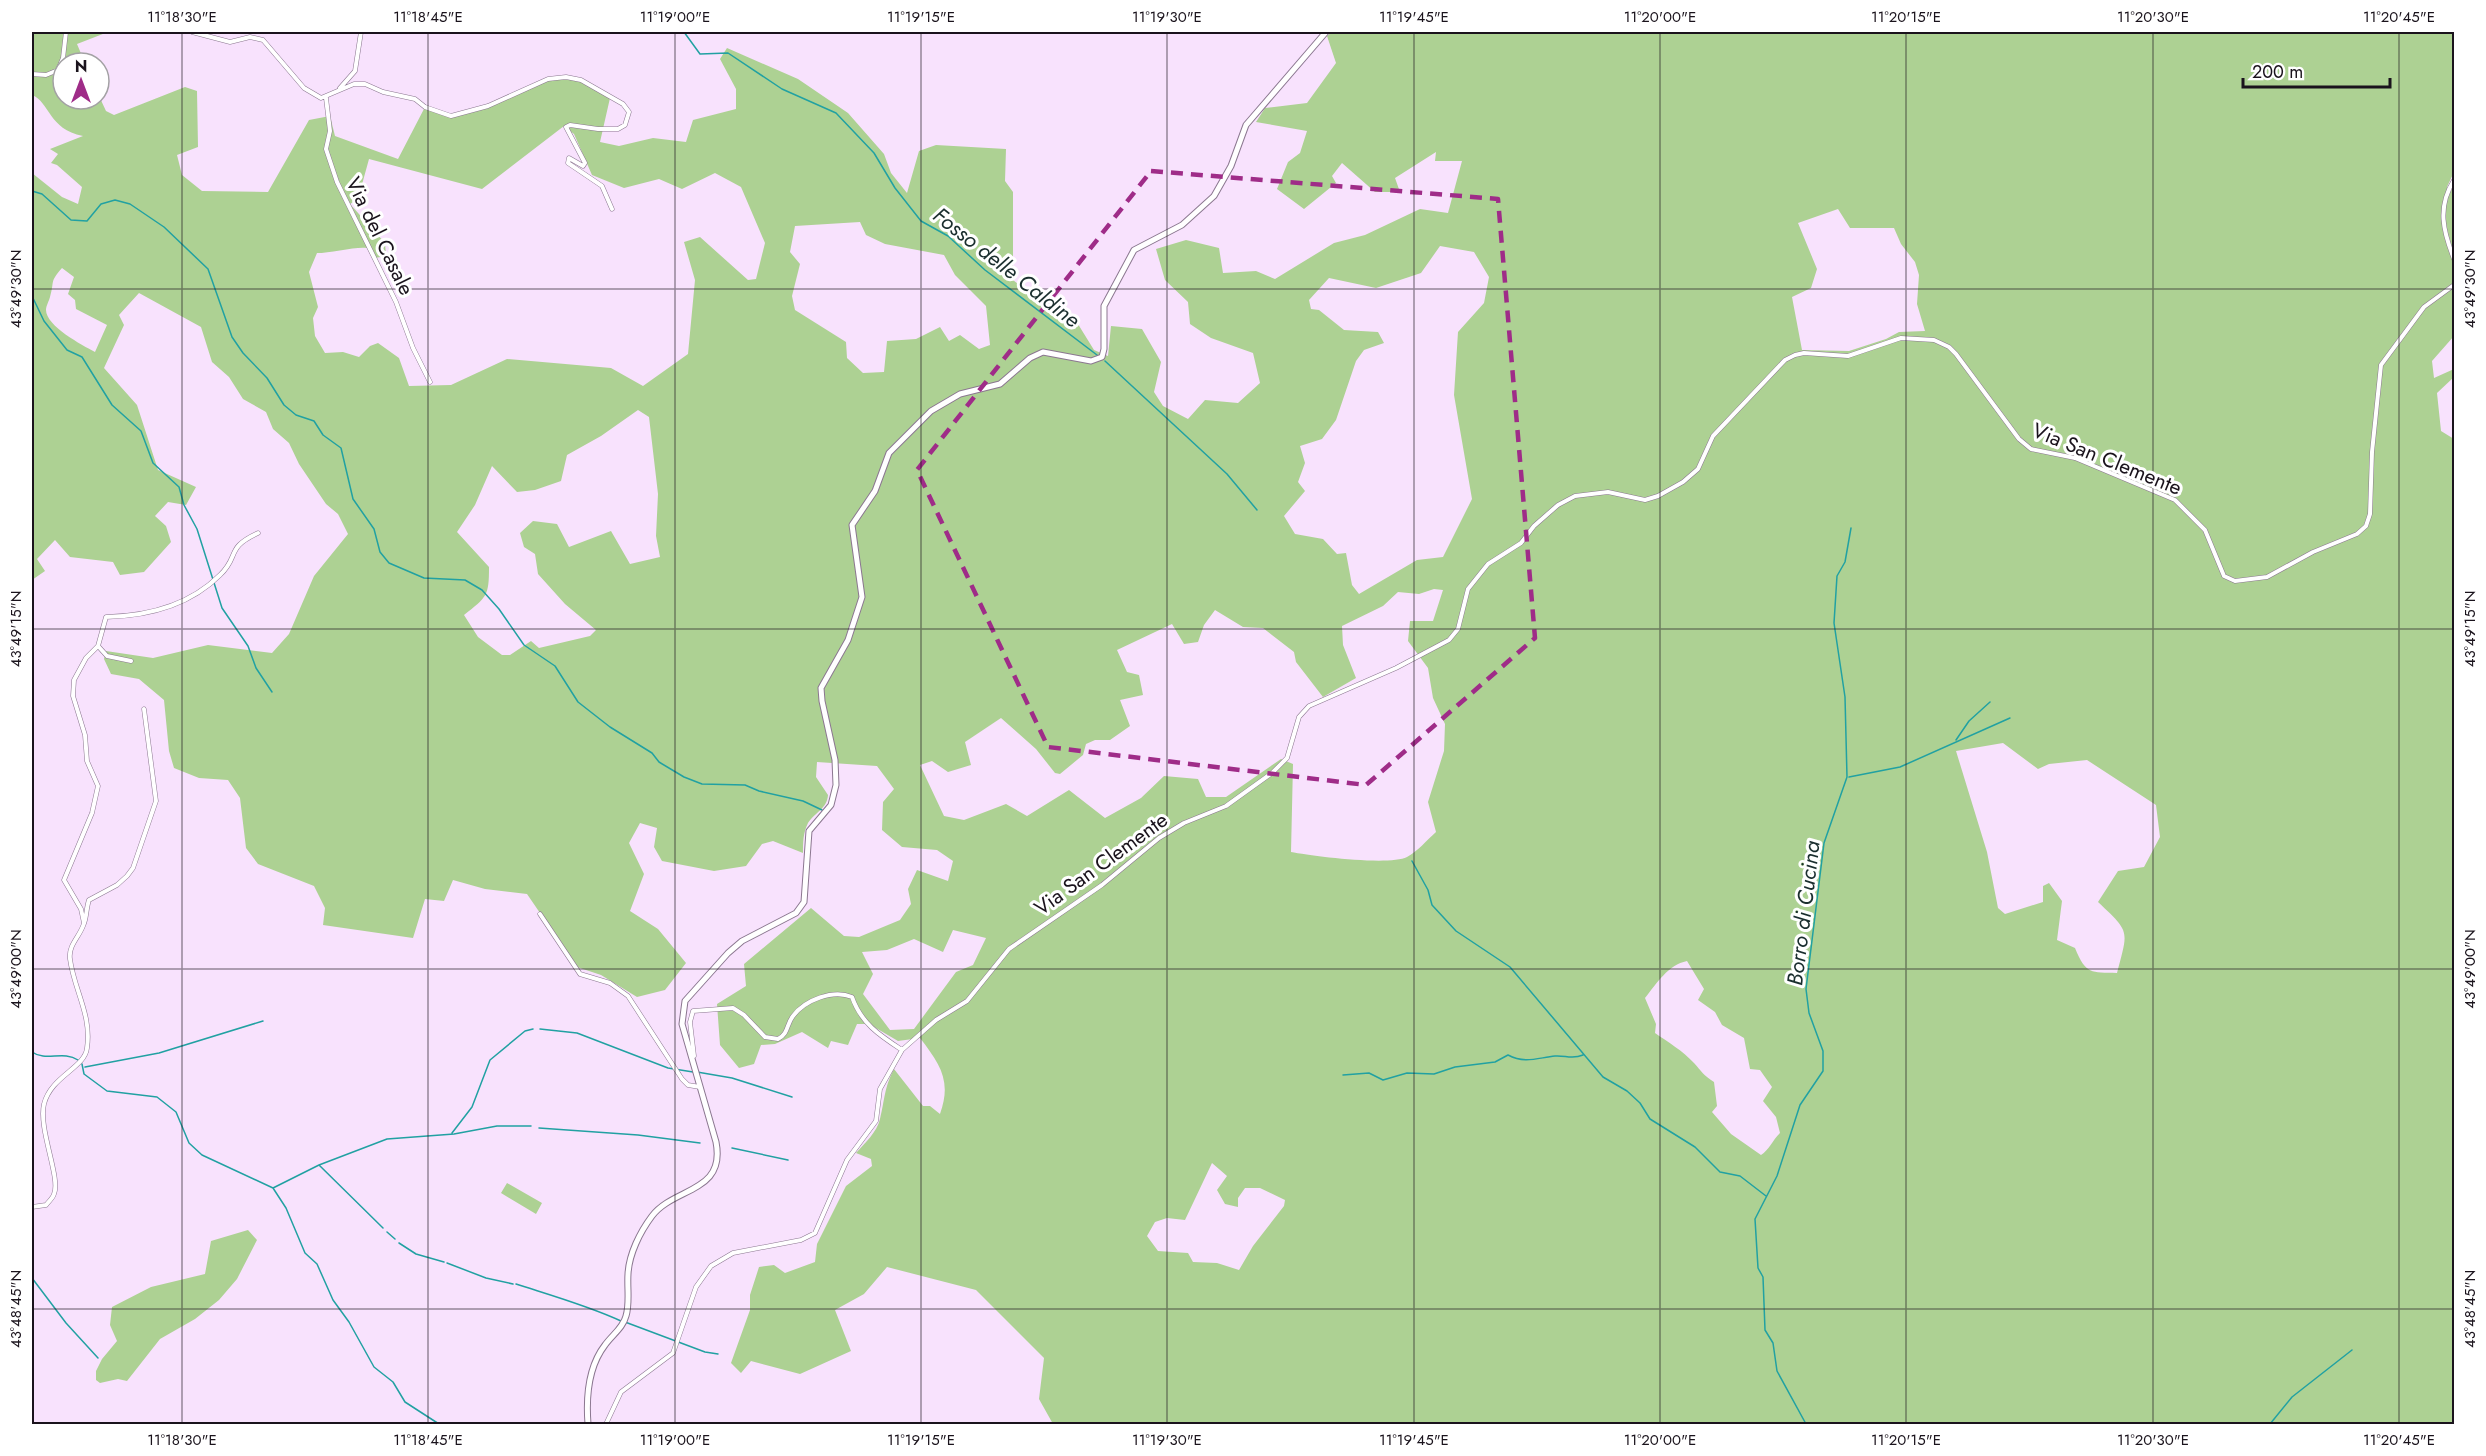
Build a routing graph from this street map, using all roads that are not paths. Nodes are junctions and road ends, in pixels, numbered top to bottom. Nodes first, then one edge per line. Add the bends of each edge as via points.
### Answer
1 (66, 32) edge
2 (192, 32) edge
3 (361, 32) edge
4 (1326, 32) edge
5 (32, 74) edge
6 (337, 91) junction
7 (326, 98) junction
8 (2454, 180) edge
9 (612, 209) dead end
10 (2454, 259) edge
11 (2454, 285) edge
12 (430, 382) dead end
13 (258, 533) dead end
14 (98, 646) junction
15 (131, 661) dead end
16 (144, 709) dead end
17 (540, 914) dead end
18 (84, 923) junction
19 (902, 1050) junction
20 (695, 1069) junction
21 (700, 1087) junction
22 (32, 1207) edge
23 (588, 1425) edge
24 (606, 1425) edge

1 - 5 street via 58,70 46,75
2 - 7 street via 230,42 250,37 263,40 304,88 312,95
3 - 6 street via 355,71
4 - 20 main road via 1246,125 1231,166 1214,196 1182,225 1134,250 1104,306 1102,357 1091,361 1050,352 1036,354 1000,384 960,394 932,411 889,453 875,491 852,525 862,597 848,640 822,684 836,786 831,805 809,831 804,902 791,916 734,948 685,1001 682,1020
6 - 7 street
6 - 9 street via 365,84 415,99 451,116 488,106 548,79 581,80 623,104 629,112 625,125 618,129 566,126 585,163 583,166 569,158 568,163 602,186
7 - 12 street, Via del Casale via 330,131 326,149 337,182
8 - 10 street via 2443,212
11 - 19 street, Via San Clemente via 2424,307 2381,365 2366,526 2267,578 2235,581 2224,576 2205,531 2187,509 2167,496 2075,458 2031,449 2019,439 1949,347 1934,340 1900,338 1848,356 1795,355 1785,360 1713,436 1698,469 1683,482 1645,500 1615,492 1575,496 1558,504 1521,543 1488,564 1468,589 1458,629 1449,640 1309,706 1297,723 1287,758 1272,773 1226,806 1159,838 1102,885 1009,949 967,1001 936,1020
13 - 14 street via 242,540 228,566 186,600 165,608 106,617
14 - 15 street via 107,656
14 - 18 street via 80,667 73,696 85,735 87,761 98,786 92,813 64,880
16 - 18 street via 156,801 133,868 117,885 89,900
17 - 21 street via 582,976 610,983 628,996 676,1069 688,1084
18 - 22 street via 70,959 88,1024 87,1053 54,1083 44,1103 47,1148 56,1187 46,1204
19 - 20 street via 863,1020 852,997 830,995 796,1012 789,1028 778,1039 765,1037 733,1008 693,1011 690,1022
19 - 24 street, Via San Clemente via 880,1089 876,1121 848,1160 815,1233 801,1240 733,1253 711,1266 696,1287 679,1342 669,1357 621,1392
20 - 21 main road
21 - 23 main road via 717,1149 714,1168 704,1183 662,1205 650,1219 630,1258 624,1322 597,1357 587,1395

